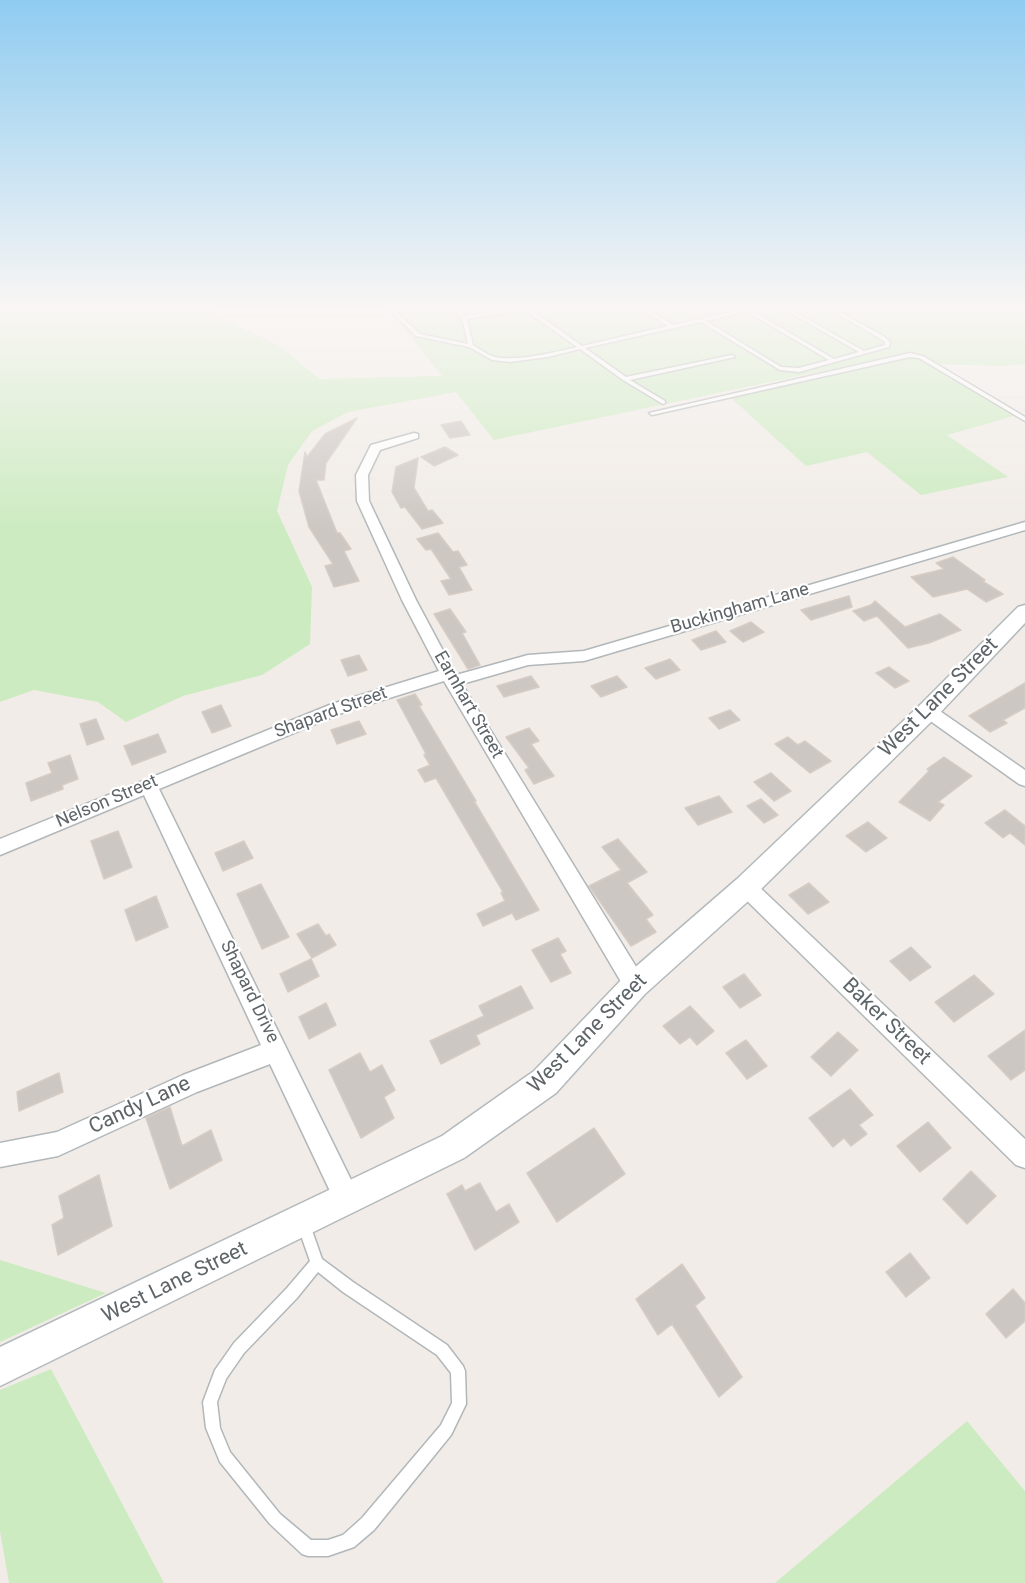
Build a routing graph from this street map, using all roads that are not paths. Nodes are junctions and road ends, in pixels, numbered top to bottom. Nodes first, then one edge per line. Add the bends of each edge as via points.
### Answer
1 (631, 383) edge
2 (786, 383) edge
3 (964, 383) edge
4 (663, 402) dead end
5 (652, 412) dead end
6 (1025, 419) edge
7 (414, 436) dead end
8 (1025, 526) edge
9 (1025, 611) edge
10 (450, 678) junction
11 (928, 711) junction
12 (214, 757) joint
13 (1025, 778) edge
14 (148, 785) junction
15 (0, 847) edge
16 (746, 887) junction
17 (635, 986) junction
18 (277, 1050) junction
19 (0, 1155) edge
20 (1025, 1156) edge
21 (348, 1199) junction
22 (302, 1222) junction
23 (317, 1263) junction
24 (0, 1367) edge

1 - 4 lane
2 - 5 lane
3 - 6 lane
7 - 10 street, Earnhart Street via 375,448 362,475 363,501
8 - 10 street, Buckingham Lane via 584,656 528,660
9 - 11 street, West Lane Street
10 - 12 street, Shapard Street via 338,708
10 - 17 street, Earnhart Street
11 - 13 street
11 - 16 street, West Lane Street
12 - 14 street, Nelson Street
14 - 15 street, Nelson Street
14 - 18 street, Shapard Drive
16 - 17 street, West Lane Street
16 - 20 street, Baker Street
17 - 21 street, West Lane Street via 545,1082 453,1147
18 - 19 street, Candy Lane via 191,1083 58,1144
18 - 21 street, Shapard Drive
21 - 22 street, West Lane Street
22 - 23 lane
22 - 24 street, West Lane Street
23 - 23 lane via 442,1350 458,1371 459,1382 459,1404 446,1430 368,1524 348,1541 328,1548 308,1548 275,1519 225,1457 213,1428 210,1402 220,1375 239,1348

